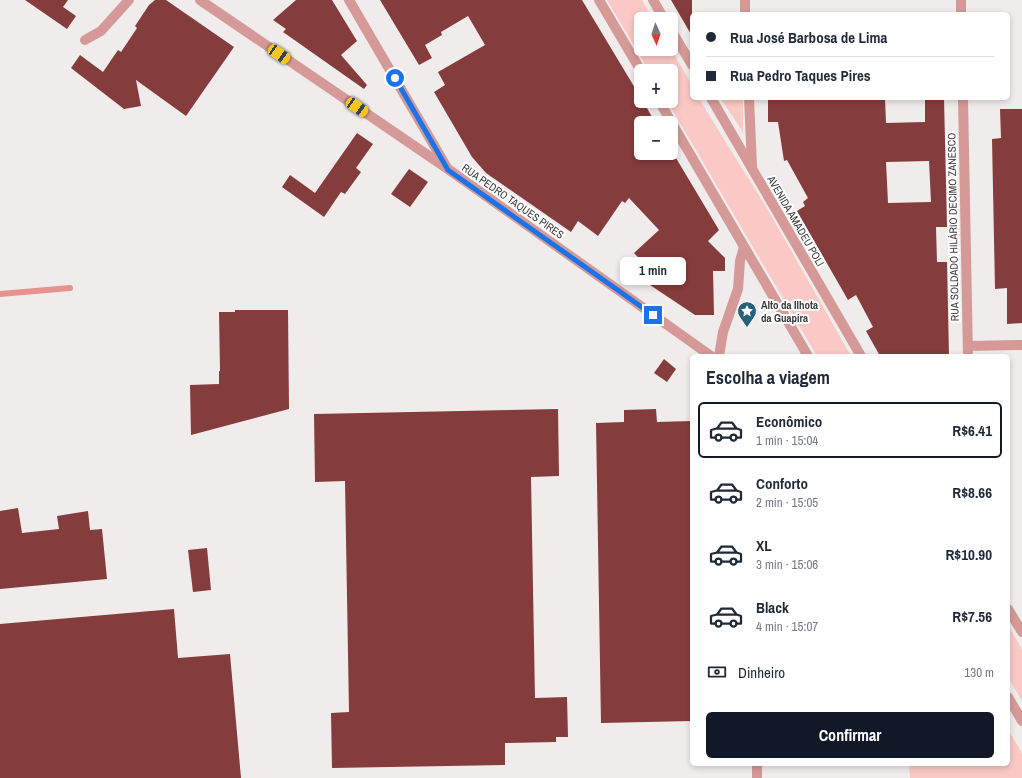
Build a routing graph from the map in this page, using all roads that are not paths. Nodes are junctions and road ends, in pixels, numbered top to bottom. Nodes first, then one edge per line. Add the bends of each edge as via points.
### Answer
1 (129, 0) edge
2 (200, 0) edge
3 (349, 0) edge
4 (599, 0) edge
5 (653, 0) edge
6 (745, 0) edge
7 (961, 0) edge
8 (660, 12) edge
9 (745, 12) edge
10 (962, 12) edge
11 (85, 40) dead end
12 (678, 42) edge
13 (690, 62) edge
14 (637, 64) edge
15 (712, 100) edge
16 (749, 100) edge
17 (963, 100) edge
18 (663, 108) edge
19 (752, 168) junction
20 (448, 170) junction
21 (744, 247) junction
22 (1022, 345) edge
23 (968, 351) edge
24 (708, 354) edge
25 (719, 354) edge
26 (807, 354) edge
27 (860, 354) edge
28 (1010, 612) edge
29 (1022, 632) edge
30 (1010, 700) edge
31 (1022, 721) edge
32 (757, 766) edge
33 (757, 778) edge

1 - 11 street via 101,31
2 - 20 street, RUA PEDRO TAQUES PIRES
3 - 20 street
4 - 14 street
5 - 8 street
6 - 9 street
7 - 10 street
12 - 13 street
15 - 19 street, AVENIDA AMADEU POLI
16 - 19 street
17 - 23 street, RUA SOLDADO HILÁRIO DECIMO ZANESCO
18 - 21 street
19 - 27 street, AVENIDA AMADEU POLI
20 - 24 street, RUA PEDRO TAQUES PIRES
21 - 25 street via 738,288 723,332
21 - 26 street
22 - 23 street
28 - 29 street
30 - 31 street
32 - 33 street

